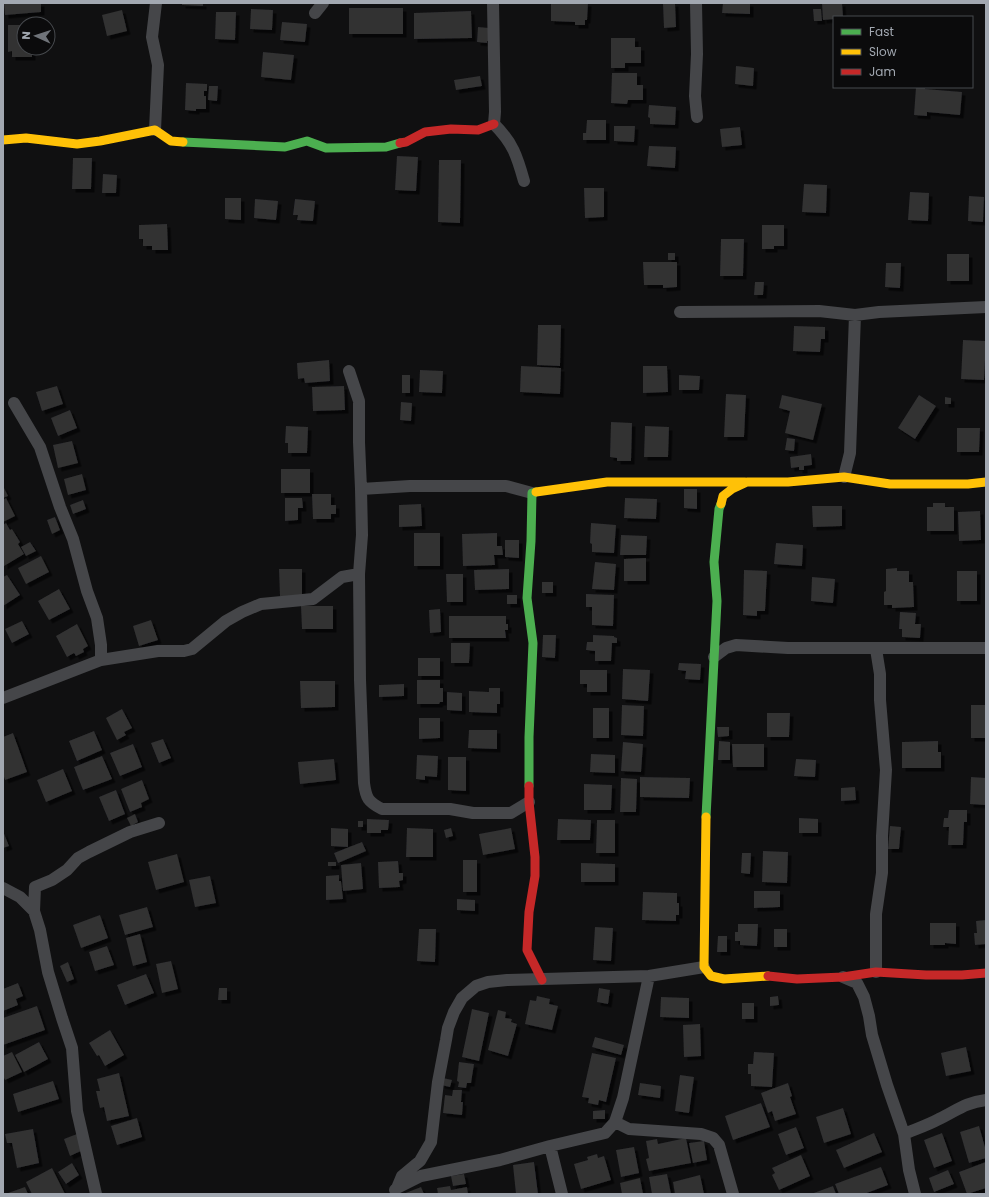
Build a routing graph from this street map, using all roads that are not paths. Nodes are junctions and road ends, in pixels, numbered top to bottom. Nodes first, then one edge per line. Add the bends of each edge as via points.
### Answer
1 (156, 3) edge
2 (323, 3) edge
3 (493, 3) edge
4 (696, 3) edge
5 (315, 13) dead end
6 (697, 117) dead end
7 (494, 124) junction
8 (155, 130) junction
9 (3, 140) edge
10 (524, 181) dead end
11 (986, 307) edge
12 (680, 312) dead end
13 (855, 315) junction
14 (349, 371) dead end
15 (14, 403) dead end
16 (844, 477) junction
17 (747, 482) junction
18 (986, 482) edge
19 (361, 489) junction
20 (532, 493) junction
21 (359, 574) junction
22 (986, 648) edge
23 (876, 649) junction
24 (714, 657) junction
25 (101, 660) junction
26 (3, 698) edge
27 (529, 802) junction
28 (159, 823) dead end
29 (3, 888) edge
30 (34, 911) junction
31 (704, 967) junction
32 (876, 972) junction
33 (986, 973) edge
34 (649, 976) junction
35 (843, 977) junction
36 (542, 980) junction
37 (986, 1100) edge
38 (615, 1122) junction
39 (904, 1134) junction
40 (550, 1146) junction
41 (394, 1191) edge
42 (96, 1194) edge
43 (562, 1194) edge
44 (733, 1194) edge
45 (915, 1194) edge

1 - 8 street via 152,37 158,65
2 - 5 street
3 - 7 street
4 - 6 street
7 - 8 street via 478,130 450,129 424,132 406,142 386,147 326,148 307,141 285,147 171,141
7 - 10 street via 506,136 518,158
8 - 9 street via 100,142 77,144 26,138
11 - 13 street
12 - 13 street via 819,311
13 - 16 street via 850,453
14 - 19 street via 359,400
15 - 25 street via 40,447 73,539 97,618
16 - 17 street via 788,482
16 - 18 street via 890,484
17 - 20 street via 607,482 588,487
17 - 24 street via 723,496 719,510 714,562 717,601
19 - 20 street via 506,486
19 - 21 street via 362,535
20 - 27 street via 527,598 533,643
21 - 25 street via 342,577 313,598 261,604 242,612 226,621 192,649 158,651
21 - 27 street via 362,752 367,798 382,809 450,809 473,813 511,813
22 - 23 street
23 - 24 street via 736,645 726,648
23 - 32 street via 886,770 882,873 876,914
24 - 31 street via 706,804
25 - 26 street
27 - 36 street via 535,876 529,912 527,950
28 - 30 street via 130,832 89,852 52,880 35,887
29 - 30 street via 20,897
30 - 42 street via 48,972 72,1048 77,1111
31 - 34 street
31 - 35 street via 711,976 724,979 773,976 797,979
32 - 33 street via 926,975
32 - 35 street
34 - 36 street
34 - 38 street via 623,1098
35 - 39 street via 857,983 864,997 872,1035
36 - 41 street via 488,982 476,986 462,998 448,1028 431,1142 420,1160 402,1176
37 - 39 street via 971,1102
38 - 40 street via 605,1133
38 - 44 street via 629,1129 701,1134 713,1138 719,1145
39 - 45 street
40 - 41 street via 500,1160 421,1176
40 - 43 street

